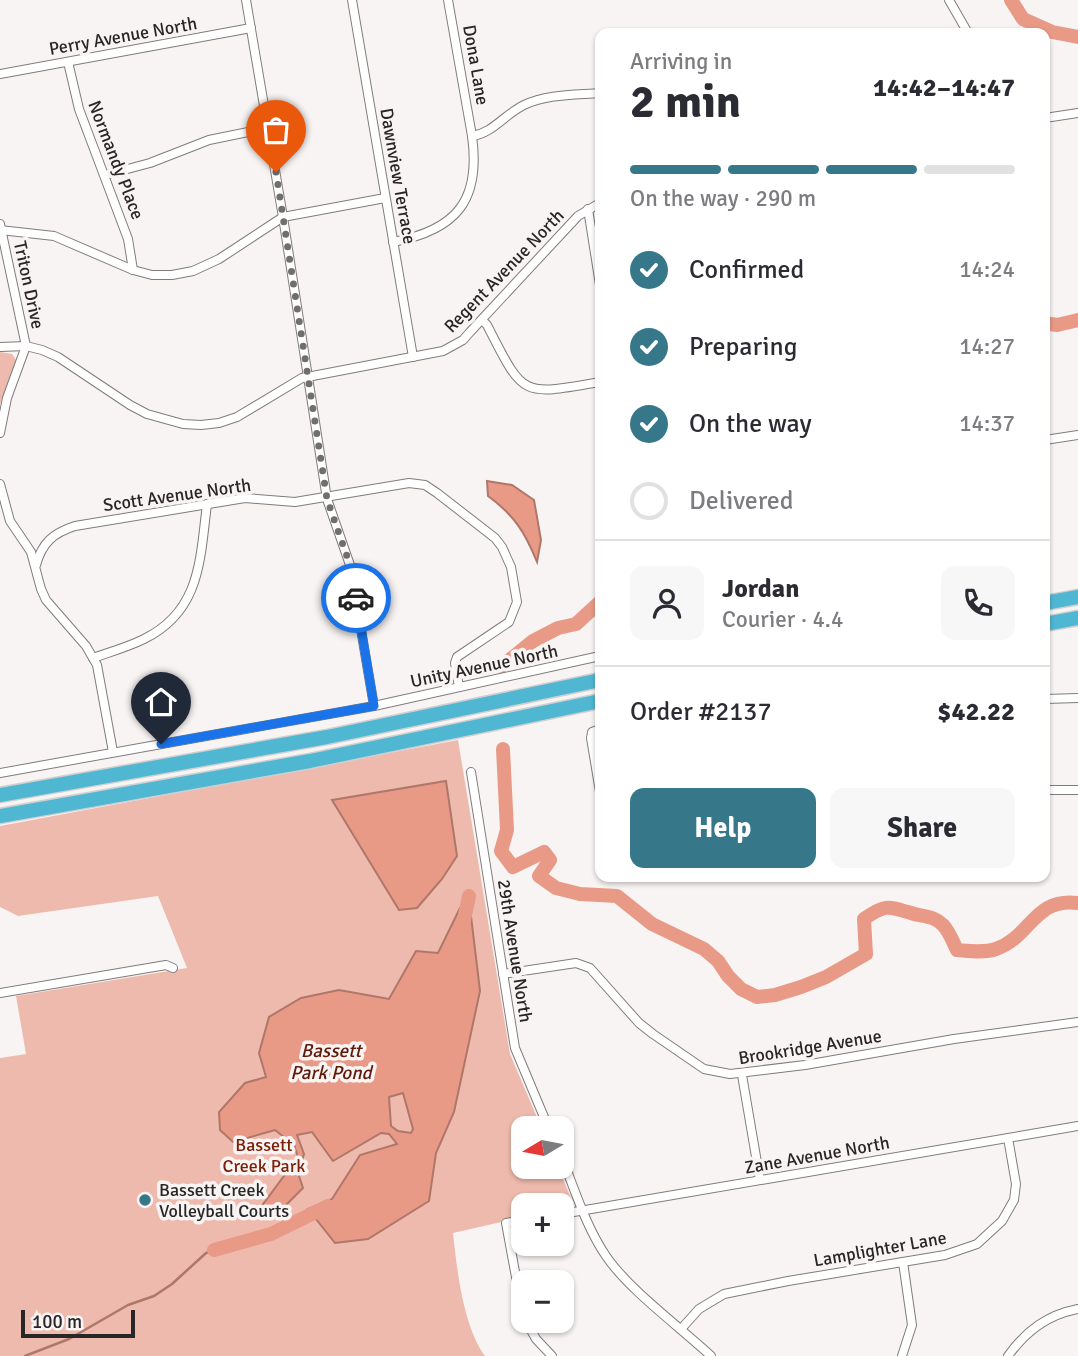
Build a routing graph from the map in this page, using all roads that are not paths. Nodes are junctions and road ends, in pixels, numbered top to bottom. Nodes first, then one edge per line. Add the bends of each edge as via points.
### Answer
1 (246, 0) edge
2 (352, 0) edge
3 (448, 0) edge
4 (949, 0) edge
5 (251, 28) junction
6 (965, 28) edge
7 (68, 62) junction
8 (0, 74) edge
9 (595, 93) edge
10 (1078, 113) edge
11 (1050, 117) edge
12 (268, 128) junction
13 (472, 136) junction
14 (105, 175) junction
15 (385, 198) junction
16 (595, 205) edge
17 (587, 209) junction
18 (283, 217) junction
19 (1, 228) edge
20 (393, 242) junction
21 (595, 256) edge
22 (133, 270) junction
23 (482, 320) junction
24 (0, 346) edge
25 (26, 346) junction
26 (413, 357) junction
27 (308, 376) junction
28 (595, 383) edge
29 (0, 433) edge
30 (1078, 435) edge
31 (1050, 439) edge
32 (0, 484) edge
33 (326, 497) junction
34 (207, 504) junction
35 (36, 565) junction
36 (1078, 597) edge
37 (1050, 602) edge
38 (1078, 618) edge
39 (1050, 623) edge
40 (595, 657) edge
41 (93, 658) junction
42 (595, 681) edge
43 (459, 687) junction
44 (1078, 698) edge
45 (1050, 699) edge
46 (595, 702) edge
47 (374, 706) junction
48 (113, 752) junction
49 (471, 772) dead end
50 (0, 773) edge
51 (1050, 790) edge
52 (1078, 790) edge
53 (0, 795) edge
54 (0, 816) edge
55 (173, 968) dead end
56 (503, 974) junction
57 (0, 993) edge
58 (1078, 1022) edge
59 (742, 1075) junction
60 (544, 1116) edge
61 (1078, 1126) edge
62 (1008, 1138) junction
63 (571, 1180) edge
64 (760, 1180) junction
65 (584, 1210) junction
66 (574, 1212) edge
67 (511, 1222) edge
68 (511, 1250) edge
69 (903, 1262) junction
70 (1078, 1309) edge
71 (681, 1329) junction
72 (533, 1333) edge
73 (552, 1356) edge
74 (711, 1356) edge
75 (902, 1356) edge
76 (1008, 1356) edge

1 - 5 street
2 - 15 street, Dawnview Terrace
3 - 13 street, Dona Lane
4 - 6 street
5 - 7 street, Perry Avenue North
5 - 12 street
7 - 8 street, Perry Avenue North
7 - 14 street, Normandy Place via 79,109
9 - 13 street via 538,99
10 - 11 street
12 - 14 street via 209,140
12 - 18 street
13 - 20 street, Dona Lane via 472,186 460,208 435,229
14 - 22 street, Normandy Place via 128,239
15 - 18 street
15 - 20 street, Dawnview Terrace
16 - 17 street, Regent Avenue North
17 - 21 street
17 - 23 street, Regent Avenue North
18 - 22 street via 193,271 162,276
18 - 27 street
19 - 22 street via 61,239
19 - 25 street, Triton Drive
20 - 26 street, Dawnview Terrace
23 - 26 street, Regent Avenue North via 453,346
23 - 28 street via 512,374 530,388 541,391
24 - 25 street, Regent Avenue North
25 - 27 street, Regent Avenue North via 58,357 138,410 183,424 219,423 237,417
25 - 29 street, Triton Drive
26 - 27 street, Regent Avenue North
27 - 33 street
30 - 31 street
32 - 35 street via 10,521
33 - 34 street, Scott Avenue North via 295,502 245,498
33 - 43 street, Scott Avenue North via 409,483 425,485 495,538 507,557 517,602 509,622 457,657
33 - 47 street via 350,565
34 - 35 street, Scott Avenue North via 63,530 45,543
34 - 41 street via 199,569 180,610 146,638
35 - 41 street via 46,600
36 - 37 highway
38 - 39 highway
40 - 43 street, Unity Avenue North
41 - 48 street
42 - 53 highway via 327,737
43 - 47 street, Unity Avenue North
44 - 45 street
46 - 54 highway via 310,761
47 - 48 street, Unity Avenue North
48 - 50 street, Unity Avenue North
49 - 56 street, 29th Avenue North
51 - 52 street
55 - 57 street via 166,965
56 - 59 street, Brookridge Avenue via 584,964 639,1023 692,1062 717,1073
56 - 60 street, 29th Avenue North via 515,1048
58 - 59 street, Brookridge Avenue
59 - 64 street
61 - 62 street, Zane Avenue North
62 - 64 street, Zane Avenue North
62 - 69 street, Lamplighter Lane via 1016,1192 1002,1221 977,1244 961,1251
63 - 65 street
64 - 65 street, Zane Avenue North
65 - 66 street, Zane Avenue North
65 - 71 street via 619,1273
67 - 68 street via 506,1223
69 - 71 street, Lamplighter Lane via 724,1294 699,1309
69 - 75 street via 912,1325
70 - 76 street via 1041,1322
71 - 74 street
72 - 73 street

